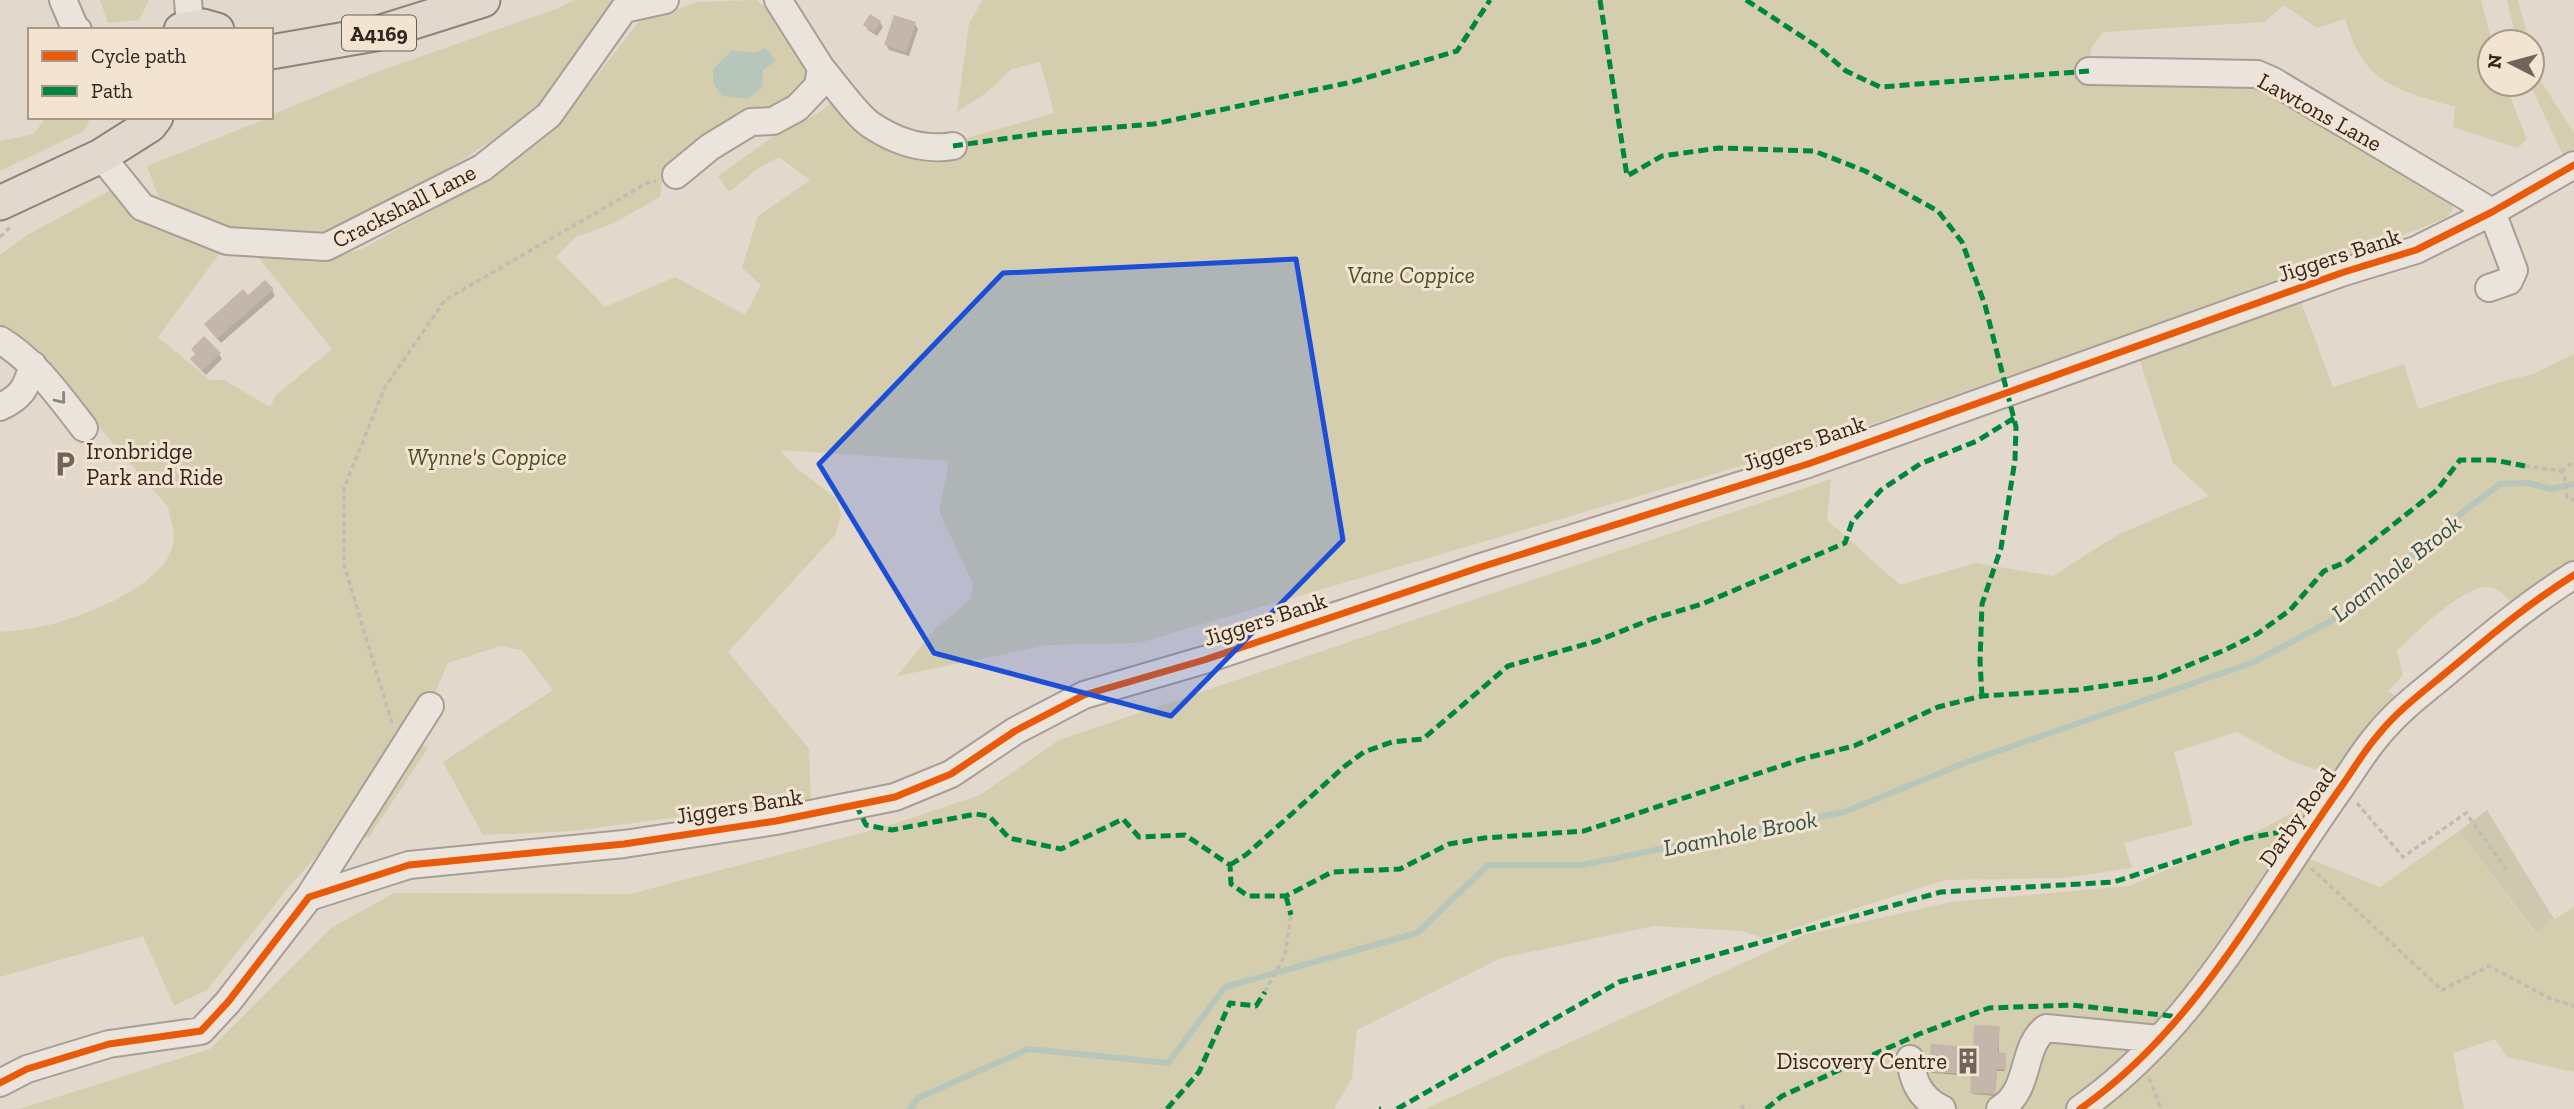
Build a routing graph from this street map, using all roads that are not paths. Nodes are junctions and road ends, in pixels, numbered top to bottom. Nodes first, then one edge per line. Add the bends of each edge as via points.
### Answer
1 (63, 0) edge
2 (483, 0) edge
3 (665, 0) edge
4 (778, 0) edge
5 (75, 28) edge
6 (273, 52) edge
7 (821, 68) junction
8 (2089, 71) dead end
9 (154, 119) edge
10 (953, 146) dead end
11 (100, 156) junction
12 (2574, 165) edge
13 (676, 175) road end
14 (0, 203) edge
15 (2492, 212) junction
16 (2489, 288) dead end
17 (0, 340) edge
18 (33, 365) junction
19 (0, 407) edge
20 (84, 428) dead end
21 (2574, 575) edge
22 (430, 706) dead end
23 (309, 897) junction
24 (2160, 1039) junction
25 (1910, 1059) dead end
26 (0, 1083) edge
27 (1942, 1109) edge
28 (2000, 1109) edge
29 (2080, 1109) edge

1 - 5 street
2 - 6 main road, A4169 via 375,34
3 - 11 street, Crackshall Lane via 624,9 549,115 482,168 326,247 227,241 142,207
4 - 7 street
7 - 10 street via 870,124 912,145
7 - 13 street via 818,86 797,108 773,121 751,122
8 - 15 street, Lawtons Lane via 2257,74
9 - 11 main road
11 - 14 main road
12 - 15 street, Jiggers Bank
15 - 16 street via 2514,271 2509,281
15 - 23 street, Jiggers Bank via 2416,250 1808,464 1084,695 1016,731 951,774 895,797 624,844 409,865
17 - 18 street
18 - 19 street via 17,399
18 -> 20 street
21 - 24 street, Darby Road via 2537,598 2399,712 2377,736 2214,975
22 - 23 street
23 - 26 street via 201,1031 109,1044 27,1069
24 - 28 street via 2046,1028 2034,1039 2021,1084
24 - 29 street, Darby Road via 2112,1087
25 - 27 street via 1917,1088

